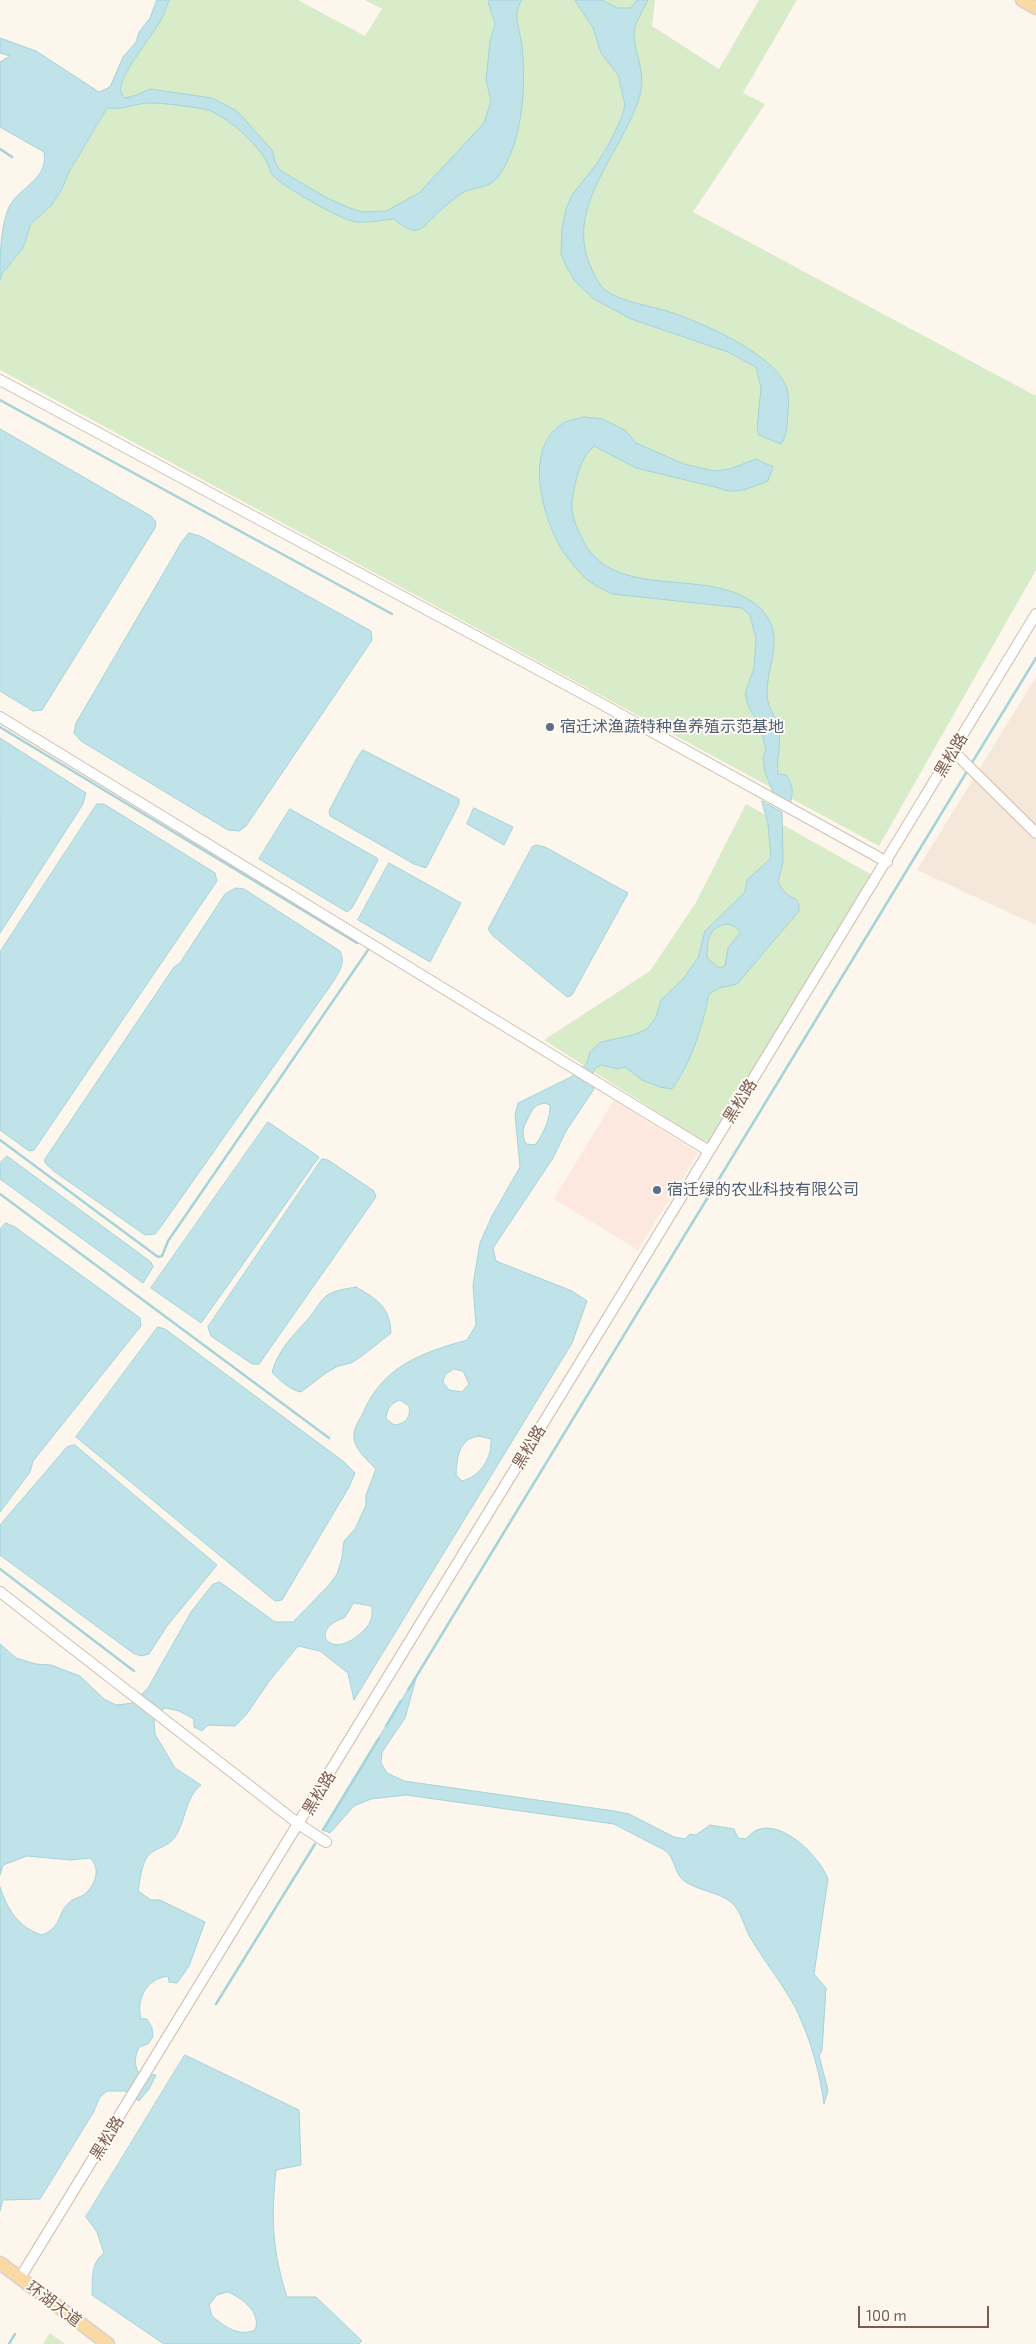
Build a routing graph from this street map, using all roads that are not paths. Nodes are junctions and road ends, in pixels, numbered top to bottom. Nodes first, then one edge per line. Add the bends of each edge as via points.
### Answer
1 (1022, 0) edge
2 (1036, 8) edge
3 (0, 380) edge
4 (1036, 614) edge
5 (0, 717) edge
6 (953, 751) junction
7 (1036, 832) edge
8 (887, 862) junction
9 (709, 1151) junction
10 (0, 1592) edge
11 (304, 1828) junction
12 (326, 1842) dead end
13 (0, 2263) edge
14 (20, 2278) junction
15 (108, 2344) edge

1 - 2 main road
3 - 8 street via 600,703
4 - 6 street, 黑松路
5 - 9 street
6 - 7 street
6 - 8 street, 黑松路
8 - 9 street, 黑松路
9 - 11 street, 黑松路
10 - 11 street
11 - 12 street
11 - 14 street, 黑松路
13 - 14 main road, 环湖大道
14 - 15 main road, 环湖大道

